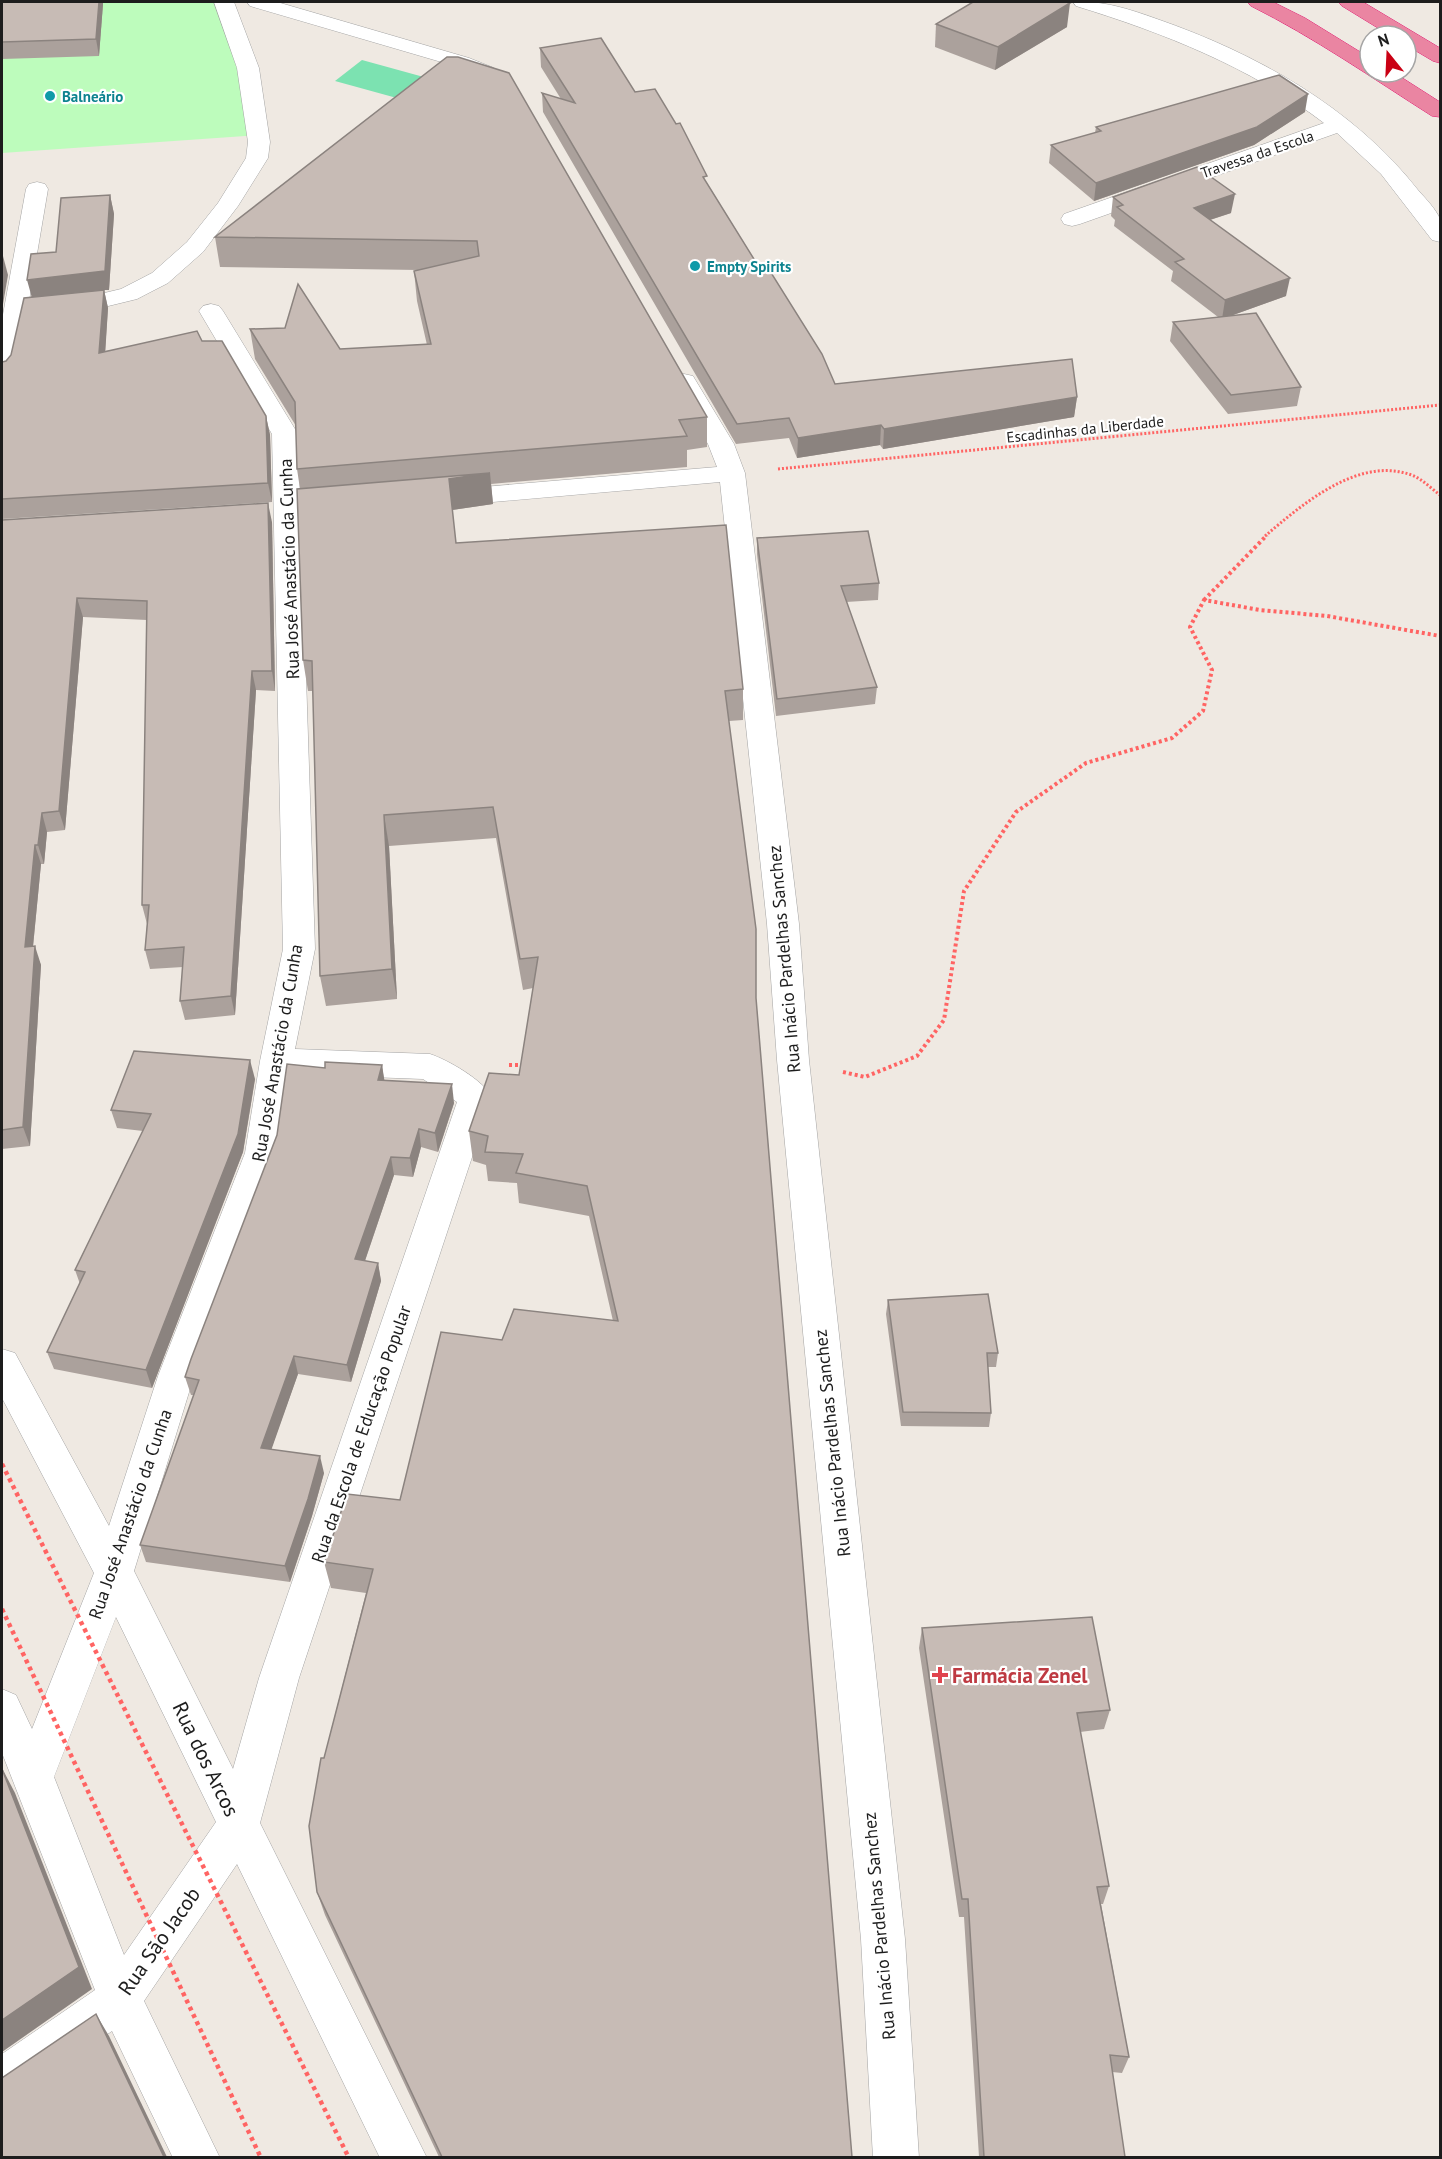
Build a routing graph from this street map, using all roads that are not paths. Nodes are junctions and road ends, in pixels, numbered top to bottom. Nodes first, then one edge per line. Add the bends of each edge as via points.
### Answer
1 (224, 2) edge
2 (257, 2) edge
3 (1083, 2) edge
4 (1258, 2) edge
5 (1350, 2) edge
6 (1440, 57) edge
7 (1358, 60) edge
8 (1397, 84) edge
9 (509, 86) edge
10 (1440, 111) edge
11 (1341, 124) junction
12 (37, 189) dead end
13 (1072, 219) dead end
14 (1440, 235) edge
15 (16, 309) junction
16 (211, 311) dead end
17 (673, 361) edge
18 (2, 373) edge
19 (732, 473) junction
20 (429, 499) edge
21 (276, 1061) junction
22 (2, 1364) edge
23 (114, 1572) junction
24 (2, 1708) edge
25 (33, 1777) junction
26 (238, 1826) junction
27 (120, 1999) junction
28 (2, 2080) edge
29 (197, 2157) edge
30 (404, 2157) edge
31 (896, 2157) edge

1 - 15 street via 248,68 259,142 256,158 227,206 195,247 160,278 129,294 96,302
2 - 9 street via 482,68
3 - 11 street via 1132,15 1263,73
4 - 7 highway
5 - 6 highway
8 - 10 highway
11 - 13 street, Travessa da Escola
11 - 14 street via 1382,161
12 - 15 street
15 - 18 street
16 - 21 street, Rua José Anastácio da Cunha via 285,434 299,949
17 - 19 street, Rua Inácio Pardelhas Sanchez via 721,444
19 - 20 street
19 - 31 street, Rua Inácio Pardelhas Sanchez via 783,924 793,1060 882,1939
21 - 23 street, Rua José Anastácio da Cunha via 262,1153 176,1376
21 - 26 street, Rua da Escola de Educação Popular via 430,1067 475,1097 279,1678
22 - 23 street, Rua dos Arcos
23 - 25 street, Rua José Anastácio da Cunha
23 - 26 street, Rua dos Arcos
24 - 25 street
25 - 27 street
26 - 27 street, Rua São Jacob
26 - 30 street, Rua dos Arcos
27 - 28 street, Rua São Jacob
27 - 29 street

